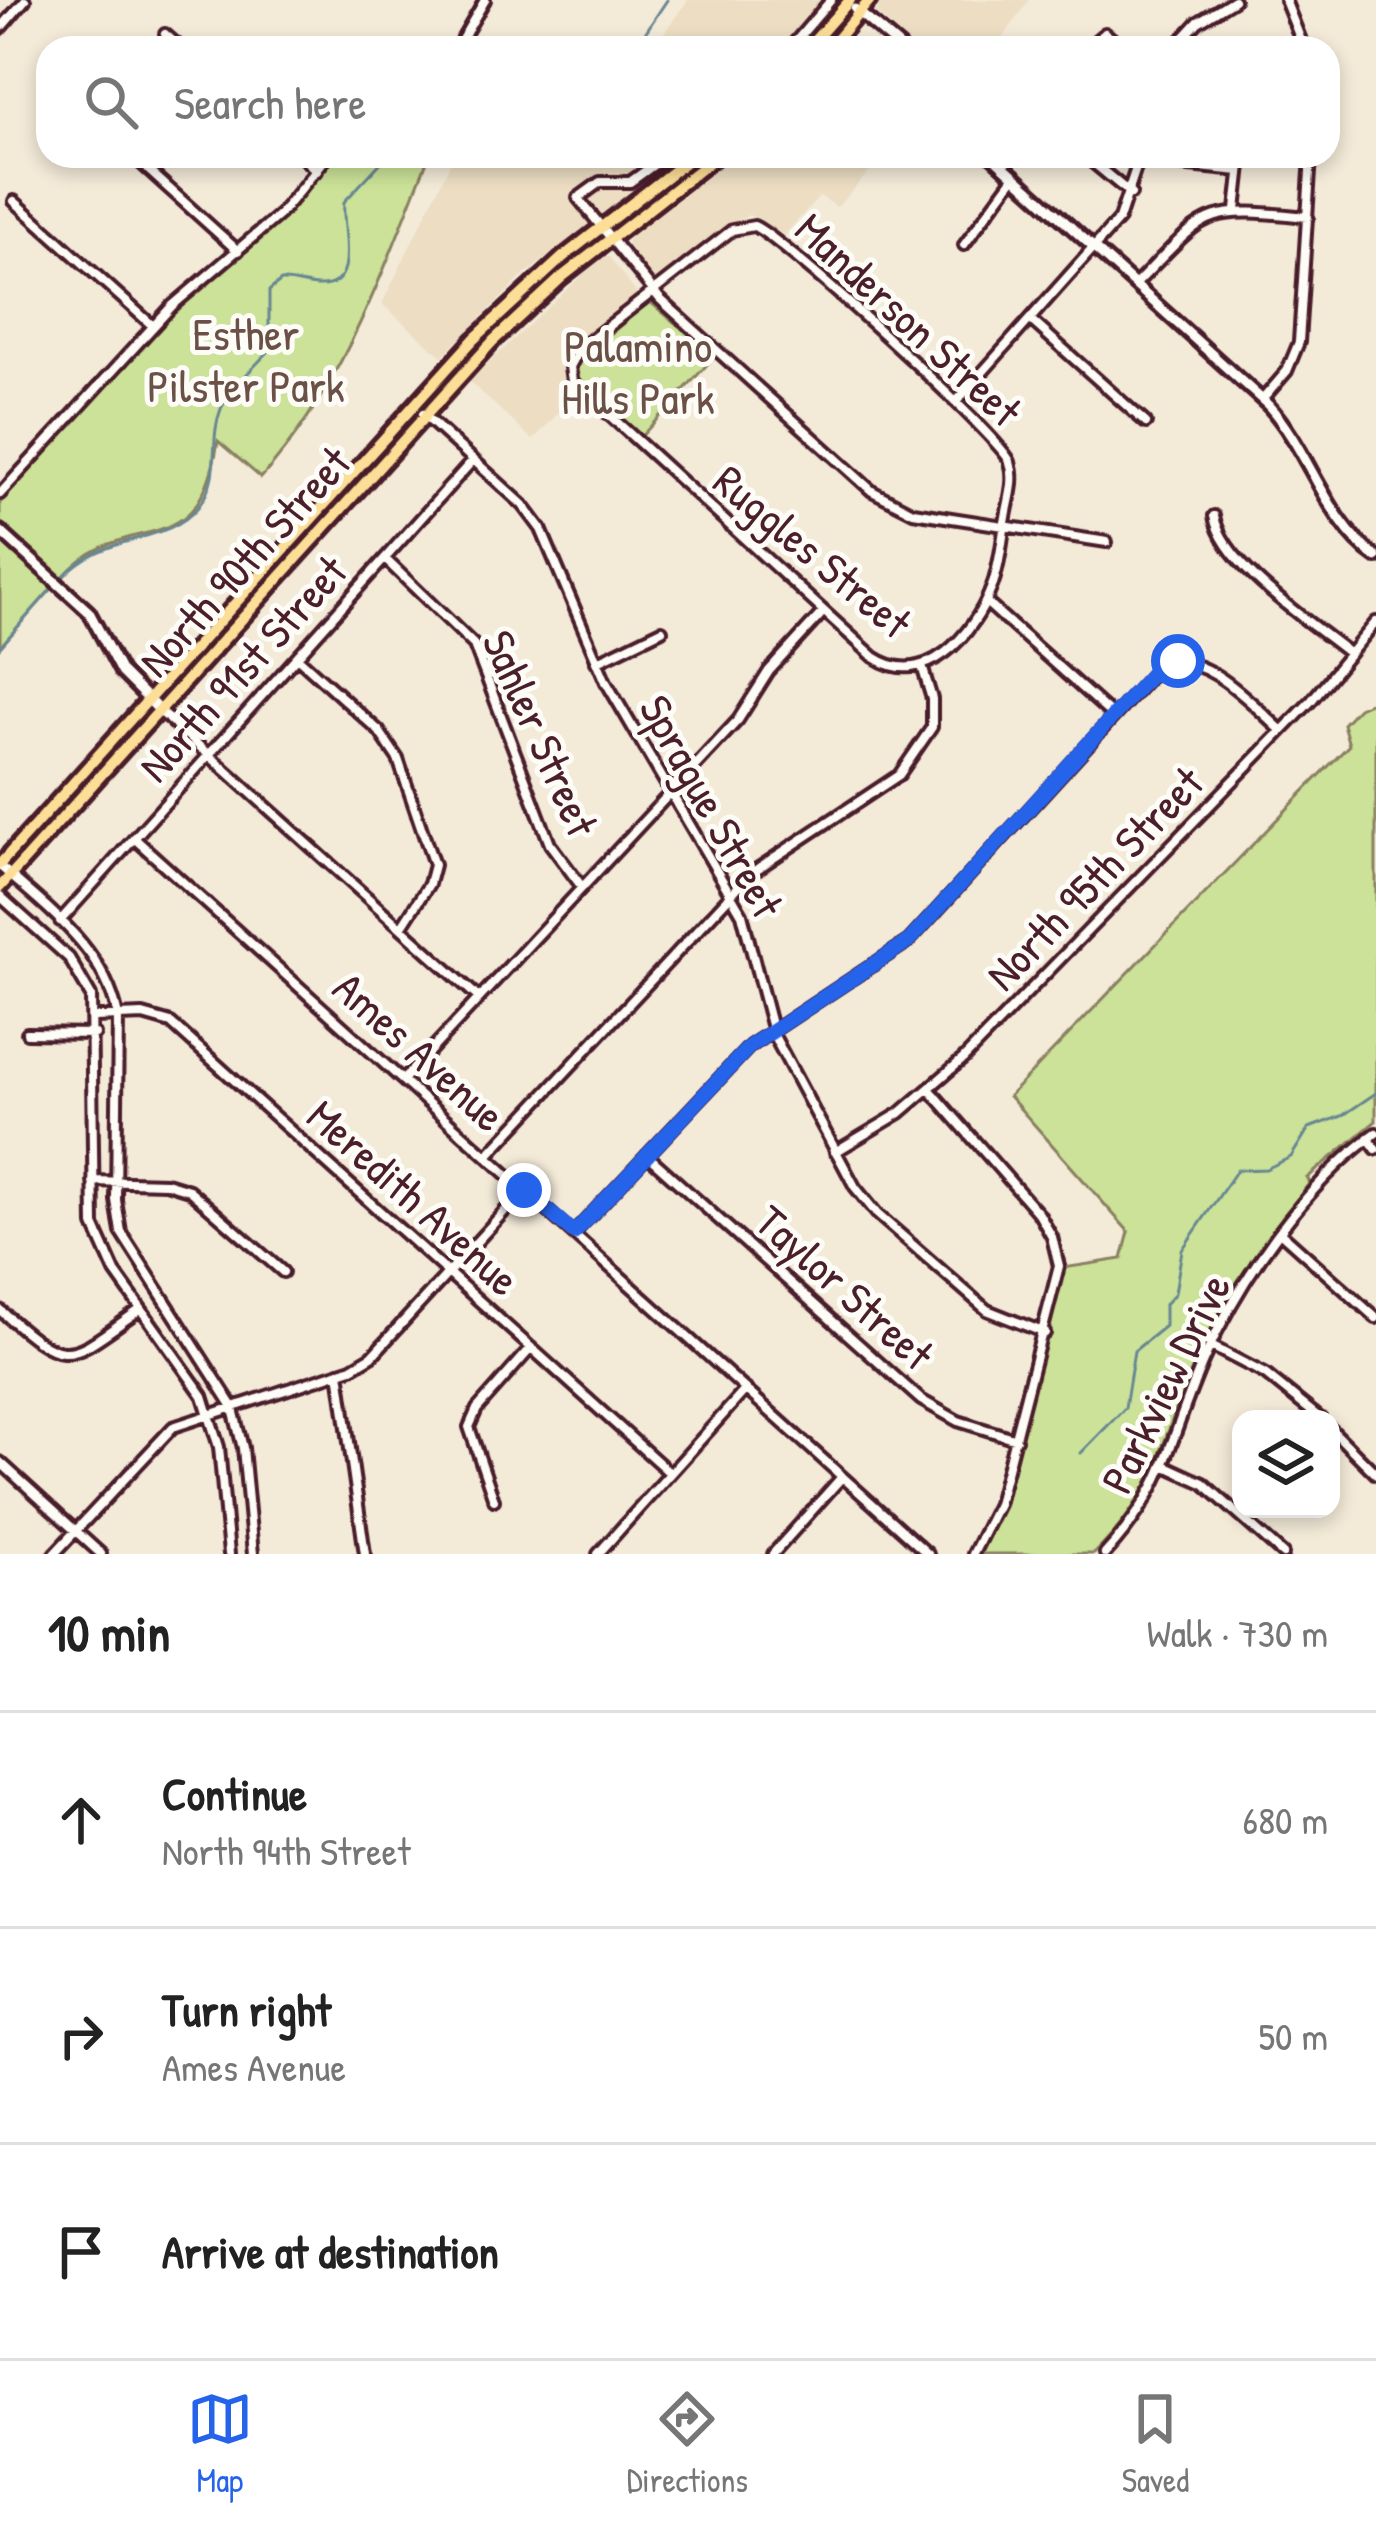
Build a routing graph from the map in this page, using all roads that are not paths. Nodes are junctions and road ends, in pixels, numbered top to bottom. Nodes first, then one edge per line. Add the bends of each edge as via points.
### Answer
1 (25, 0) edge
2 (485, 0) edge
3 (831, 0) edge
4 (870, 0) edge
5 (1234, 0) edge
6 (1286, 0) edge
7 (847, 1) edge
8 (859, 13) junction
9 (0, 29) edge
10 (165, 34) dead end
11 (167, 36) edge
12 (464, 36) edge
13 (800, 36) edge
14 (818, 36) edge
15 (839, 36) edge
16 (887, 36) edge
17 (1186, 36) edge
18 (1300, 36) edge
19 (146, 168) edge
20 (315, 168) edge
21 (650, 168) edge
22 (677, 168) edge
23 (702, 168) edge
24 (1005, 168) edge
25 (1100, 168) edge
26 (1138, 168) edge
27 (1215, 168) edge
28 (1240, 168) edge
29 (1310, 168) edge
30 (317, 170) joint
31 (1240, 171) junction
32 (1014, 177) junction
33 (1131, 194) junction
34 (14, 201) dead end
35 (1236, 210) junction
36 (1308, 217) junction
37 (601, 227) junction
38 (610, 240) junction
39 (964, 245) dead end
40 (1096, 249) junction
41 (238, 250) junction
42 (1135, 285) junction
43 (652, 291) junction
44 (1032, 321) junction
45 (153, 326) junction
46 (1262, 400) junction
47 (956, 402) junction
48 (413, 405) junction
49 (424, 416) junction
50 (1146, 423) dead end
51 (472, 460) junction
52 (0, 494) edge
53 (1214, 516) dead end
54 (1004, 529) junction
55 (0, 531) edge
56 (1107, 542) dead end
57 (1376, 557) edge
58 (385, 559) junction
59 (986, 602) junction
60 (823, 612) junction
61 (1376, 622) edge
62 (662, 630) dead end
63 (1350, 654) junction
64 (297, 657) junction
65 (596, 662) junction
66 (922, 666) junction
67 (148, 699) junction
68 (159, 710) junction
69 (1113, 716) junction
70 (1282, 731) junction
71 (209, 754) junction
72 (669, 794) junction
73 (134, 838) junction
74 (0, 865) edge
75 (11, 875) junction
76 (582, 887) junction
77 (0, 891) edge
78 (730, 894) junction
79 (60, 921) junction
80 (402, 926) junction
81 (479, 998) junction
82 (118, 1016) junction
83 (94, 1018) junction
84 (771, 1029) junction
85 (27, 1033) dead end
86 (95, 1034) junction
87 (404, 1080) junction
88 (930, 1090) junction
89 (1372, 1136) edge
90 (1376, 1149) edge
91 (835, 1152) junction
92 (647, 1155) junction
93 (487, 1156) junction
94 (93, 1181) junction
95 (116, 1182) junction
96 (524, 1190) junction
97 (574, 1233) junction
98 (1282, 1234) junction
99 (283, 1272) dead end
100 (448, 1273) junction
101 (141, 1309) junction
102 (0, 1310) edge
103 (1376, 1318) edge
104 (1045, 1333) junction
105 (1210, 1346) junction
106 (531, 1348) junction
107 (339, 1372) junction
108 (746, 1389) junction
109 (232, 1405) junction
110 (1310, 1410) edge
111 (210, 1412) junction
112 (1016, 1438) junction
113 (1340, 1438) edge
114 (0, 1462) edge
115 (1166, 1466) junction
116 (670, 1473) junction
117 (1376, 1474) edge
118 (841, 1478) junction
119 (494, 1500) dead end
120 (75, 1530) junction
121 (54, 1554) edge
122 (101, 1554) edge
123 (229, 1554) edge
124 (253, 1554) edge
125 (364, 1554) edge
126 (598, 1554) edge
127 (773, 1554) edge
128 (928, 1554) edge
129 (973, 1554) edge
130 (1105, 1554) edge
131 (1283, 1554) edge

1 - 9 street
2 - 12 street
3 - 13 street
4 - 8 main road
5 - 17 street
6 - 18 street
7 - 8 street
7 - 14 main road
8 - 15 main road
8 - 16 street
10 - 11 street
19 - 41 street
20 - 30 street
21 - 37 street via 631,182 599,182 578,198
22 - 37 main road, North 90th Street
23 - 38 main road, North 90th Street
24 - 32 street
25 - 33 street
26 - 33 street
27 - 31 street
28 - 31 street
29 - 36 street
30 - 41 street
31 - 35 street
32 - 39 street
32 - 40 street
33 - 40 street
34 - 45 street
35 - 36 street
35 - 42 street via 1195,222
36 - 46 street via 1299,342
37 - 38 street
37 - 48 main road, North 90th Street via 500,313
38 - 43 street
38 - 49 main road, North 90th Street via 513,321
40 - 42 street
40 - 44 street
41 - 45 street
42 - 46 street
43 - 47 street, Manderson Street via 732,230 754,226
43 - 54 street via 881,498
43 - 60 street, Ruggles Street via 579,349 570,368 579,391
44 - 47 street
44 - 50 street
45 - 52 street
46 - 57 street via 1302,447 1342,525
47 - 54 street, Manderson Street via 999,442 1012,468
48 - 49 street, Sprague Street
48 - 67 main road, North 90th Street
49 - 51 street, Sprague Street
49 - 68 main road, North 90th Street
51 - 58 street, North 91st Street
51 - 65 street, Sprague Street via 541,529
53 - 63 street via 1246,566
54 - 56 street
54 - 59 street
55 - 67 street via 78,602 104,632 121,672
58 - 64 street, North 91st Street
58 - 76 street, Sahler Street via 474,645 550,844
59 - 66 street via 950,649
59 - 69 street
60 - 66 street, Ruggles Street via 882,662
60 - 72 street
61 - 63 street, North 95th Street
62 - 65 street
63 - 70 street, North 95th Street
64 - 71 street, North 91st Street
64 - 80 street via 372,724 398,759 434,865
65 - 72 street, Sprague Street
66 - 78 street via 933,721 915,756 886,786 768,859
67 - 68 street
67 - 74 main road, North 90th Street
68 - 71 street
68 - 75 main road, North 90th Street
69 - 70 street via 1174,661 1203,667
69 - 84 street via 909,941
70 - 88 street, North 95th Street
71 - 73 street, North 91st Street
71 - 80 street
72 - 76 street
72 - 78 street, Sprague Street
73 - 79 street, North 91st Street
73 - 87 street, Ames Avenue
74 - 75 street
75 - 77 main road, North 90th Street
75 - 79 street
76 - 81 street
77 - 83 street via 78,969
78 - 84 street, Sprague Street via 749,932
78 - 93 street
79 - 82 street via 98,961
80 - 81 street
81 - 87 street
82 - 83 street, Meredith Avenue
82 - 95 street
82 - 100 street, Meredith Avenue via 172,1023
83 - 86 street
84 - 91 street, Sprague Street
84 - 92 street
85 - 86 street
86 - 94 street
87 - 93 street, Ames Avenue
88 - 91 street, North 95th Street
88 - 104 street via 1039,1214 1056,1250 1058,1284
89 - 90 street
89 - 98 street, Parkview Drive via 1318,1182
91 - 104 street, Sprague Street via 877,1214 972,1299
92 - 97 street
92 - 112 street, Taylor Street via 921,1400
93 - 96 street, Ames Avenue
94 - 95 street
94 - 101 street via 101,1248
95 - 99 street via 189,1190
95 - 109 street via 129,1251
96 - 97 street, Ames Avenue
96 - 100 street
97 - 108 street, Ames Avenue
98 - 103 street
98 - 105 street, Parkview Drive
100 - 106 street, Meredith Avenue
100 - 107 street via 372,1356
101 - 102 street via 64,1354 42,1348
101 - 111 street
104 - 112 street
105 - 110 street
105 - 115 street, Parkview Drive
106 - 116 street, Meredith Avenue
106 - 119 street via 477,1408 470,1427
107 - 109 street
107 - 125 street
108 - 116 street
108 - 118 street, Ames Avenue
109 - 111 street
109 - 124 street
111 - 120 street via 162,1435
111 - 123 street
112 - 129 street via 991,1525
113 - 117 street
114 - 120 street
115 - 130 street, Parkview Drive via 1145,1507
115 - 131 street via 1203,1483
116 - 126 street
118 - 127 street
118 - 128 street, Ames Avenue
120 - 121 street
120 - 122 street

